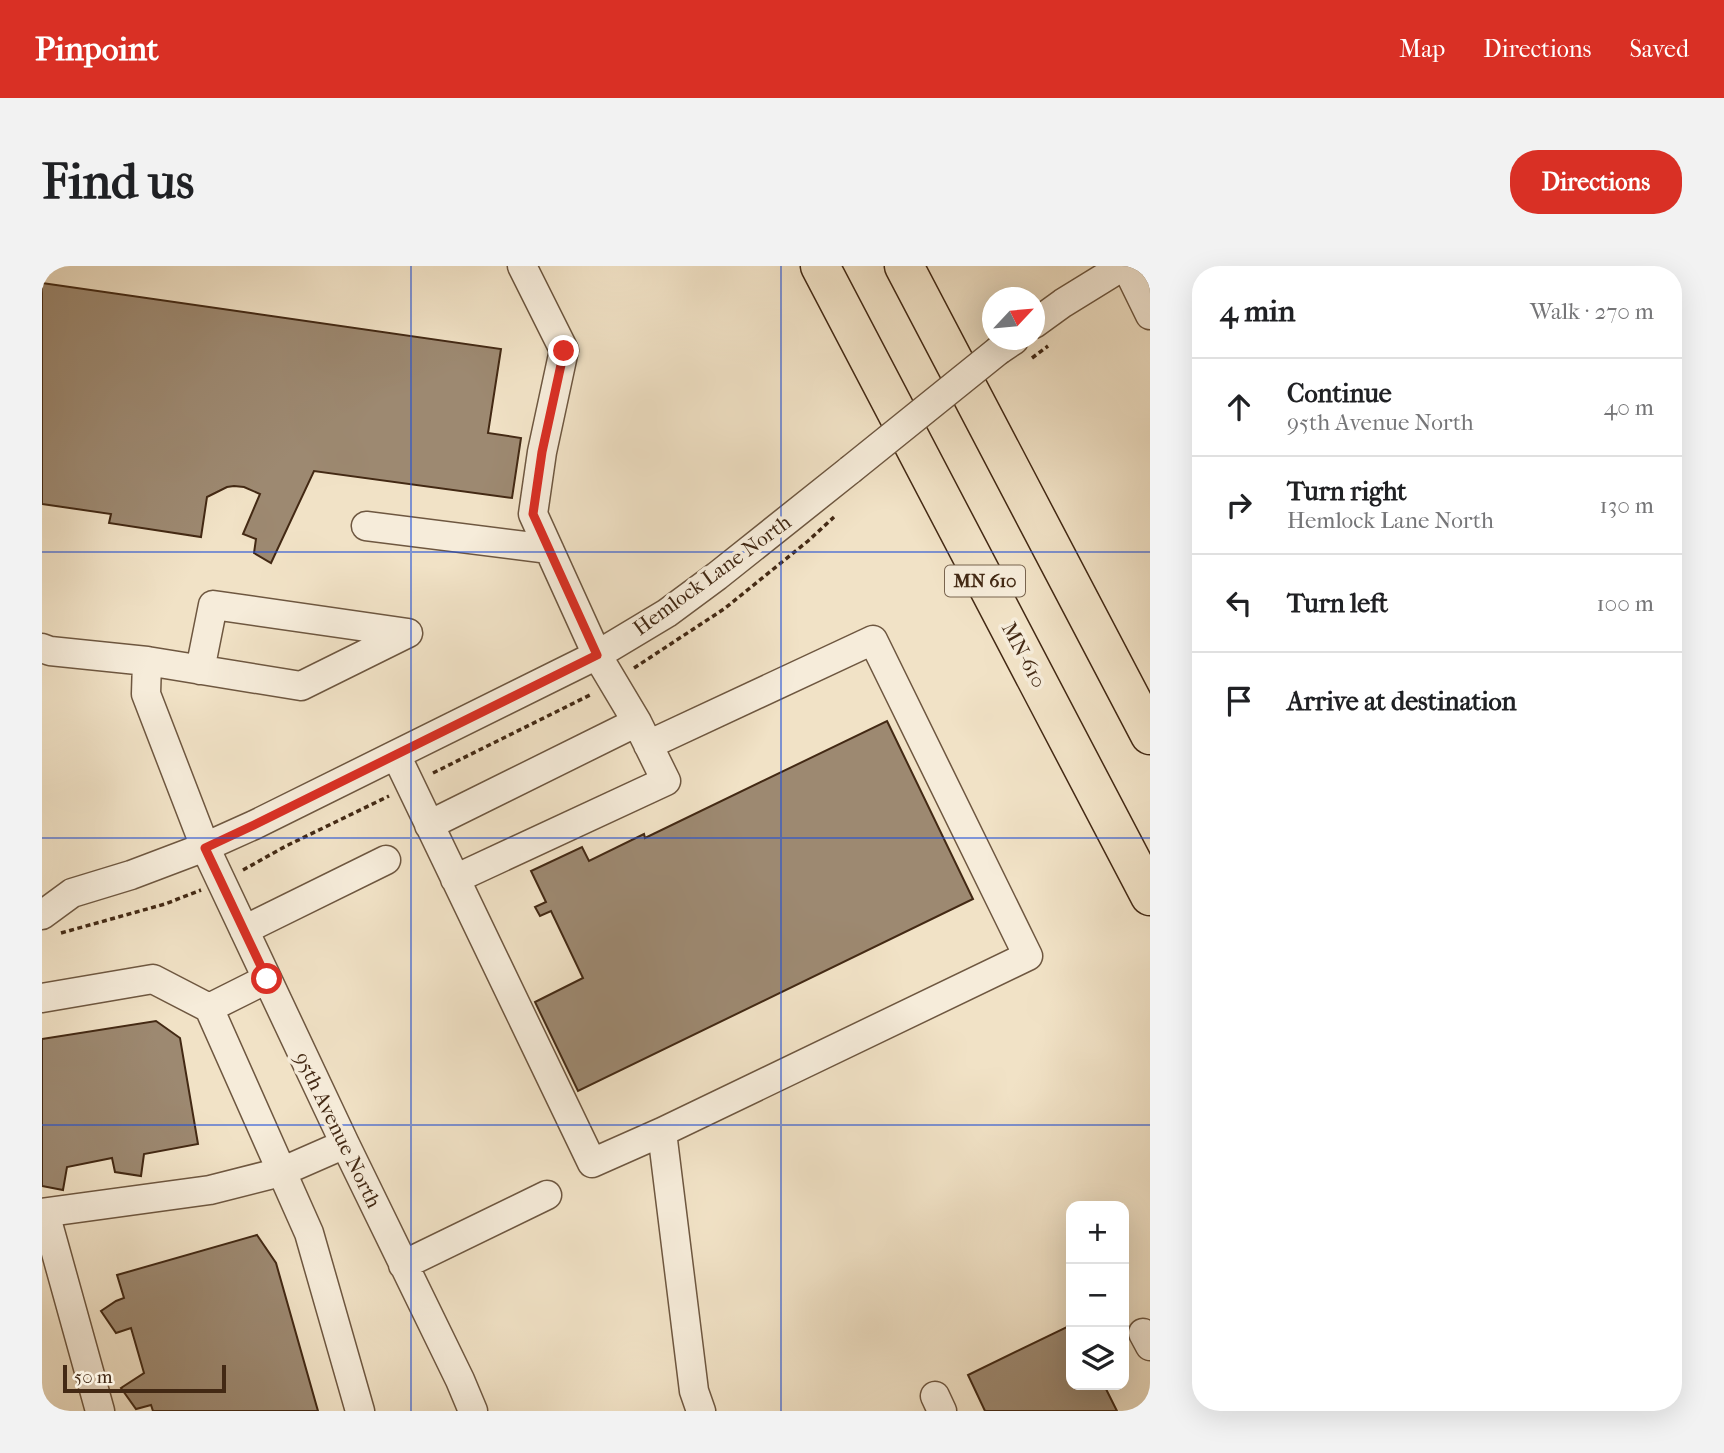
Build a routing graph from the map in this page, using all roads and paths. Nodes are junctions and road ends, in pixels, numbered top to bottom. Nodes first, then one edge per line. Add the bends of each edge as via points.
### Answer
1 (522, 266) edge
2 (820, 266) edge
3 (904, 266) edge
4 (1125, 266) edge
5 (1150, 315) edge
6 (1045, 332) edge
7 (1012, 352) edge
8 (366, 526) dead end
9 (549, 549) junction
10 (42, 648) edge
11 (597, 655) junction
12 (146, 661) junction
13 (200, 670) junction
14 (642, 734) junction
15 (1150, 735) edge
16 (396, 755) junction
17 (429, 825) junction
18 (205, 848) junction
19 (386, 860) dead end
20 (455, 879) junction
21 (42, 889) edge
22 (72, 893) junction
23 (1150, 896) edge
24 (42, 915) edge
25 (244, 930) junction
26 (267, 979) junction
27 (42, 998) edge
28 (209, 1008) junction
29 (662, 1132) junction
30 (345, 1144) junction
31 (281, 1172) junction
32 (547, 1195) dead end
33 (43, 1218) edge
34 (403, 1265) junction
35 (100, 1411) edge
36 (359, 1411) edge
37 (472, 1411) edge
38 (701, 1411) edge

1 - 9 street via 564,351 533,514
2 - 23 highway, MN-610 / MN 610
3 - 15 highway
4 - 5 street
4 - 6 street via 1063,303
7 - 11 street, Hemlock Lane North, bridge via 850,470 667,613
8 - 9 street
9 - 11 street
10 - 12 street
11 - 14 street
11 - 16 street, Hemlock Lane North
12 - 13 street
12 - 18 street, 95th Avenue North via 146,694
13 - 13 street via 301,685 408,633 213,605
14 - 17 street
14 - 20 street via 666,780
14 - 29 street via 873,640 1028,956
16 - 17 street
16 - 18 street, Hemlock Lane North
17 - 20 street
18 - 22 street, Hemlock Lane North
18 - 25 street, 95th Avenue North
19 - 25 street
20 - 29 street via 592,1163
21 - 22 street, Hemlock Lane North
22 - 24 street, Hemlock Lane North
25 - 26 street, 95th Avenue North
26 - 28 street
26 - 30 street, 95th Avenue North
27 - 28 street via 153,979
28 - 31 street
29 - 38 street
30 - 31 street
30 - 34 street, 95th Avenue North
31 - 33 street via 210,1190
31 - 36 street via 309,1233
32 - 34 street
33 - 35 street
34 - 37 street, 95th Avenue North

